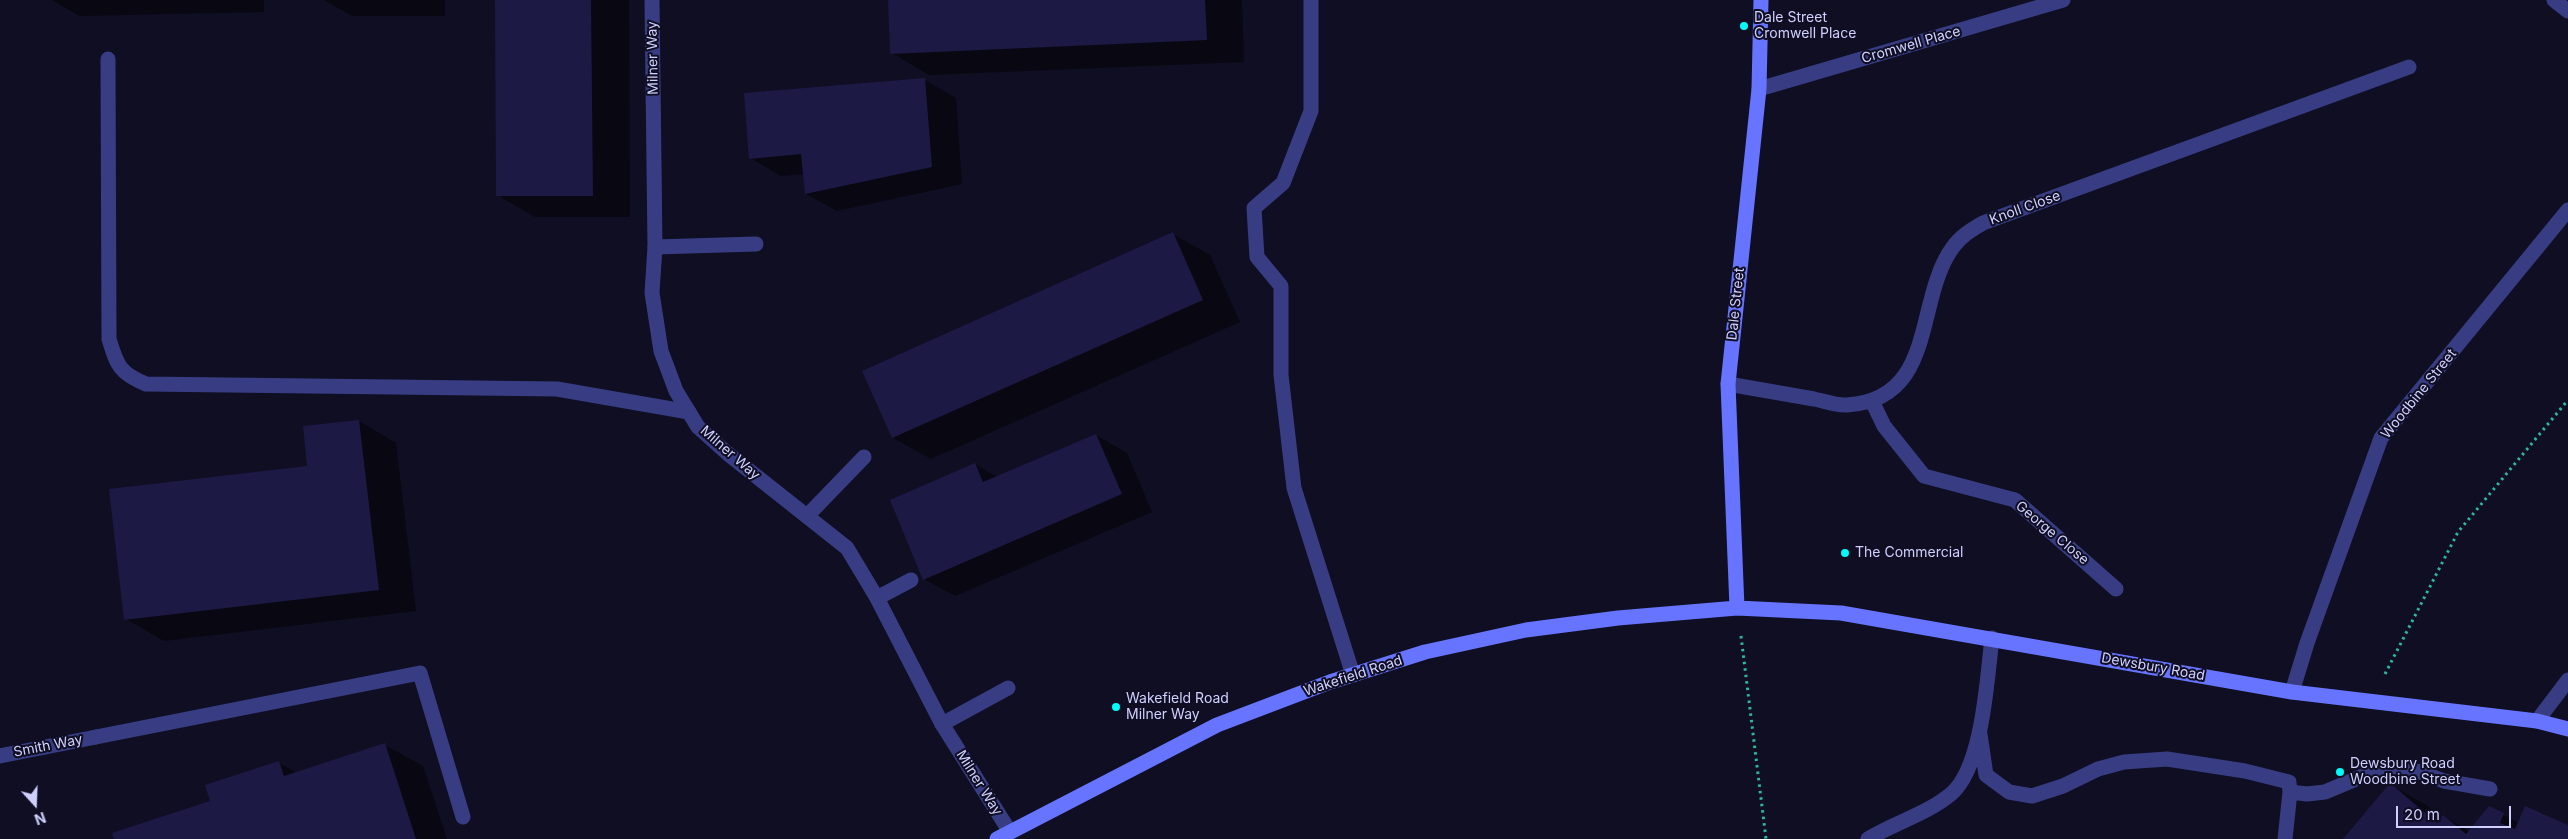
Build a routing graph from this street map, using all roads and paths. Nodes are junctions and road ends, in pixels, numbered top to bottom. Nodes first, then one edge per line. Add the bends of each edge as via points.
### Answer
1 (652, 0) edge
2 (1310, 0) edge
3 (1761, 0) edge
4 (2063, 0) edge
5 (2554, 0) edge
6 (2568, 11) edge
7 (108, 58) dead end
8 (2409, 67) dead end
9 (1759, 89) junction
10 (2568, 210) edge
11 (756, 244) dead end
12 (655, 247) junction
13 (1728, 384) junction
14 (2568, 400) edge
15 (1872, 401) junction
16 (689, 412) junction
17 (864, 457) dead end
18 (807, 516) junction
19 (911, 580) dead end
20 (2116, 589) dead end
21 (877, 598) junction
22 (1738, 608) junction
23 (1992, 638) junction
24 (1353, 675) junction
25 (2568, 680) edge
26 (1008, 688) dead end
27 (2292, 692) junction
28 (2371, 701) junction
29 (2537, 721) junction
30 (942, 724) junction
31 (2568, 729) edge
32 (1980, 734) junction
33 (0, 756) edge
34 (2490, 789) dead end
35 (2290, 792) junction
36 (463, 817) dead end
37 (1003, 836) edge
38 (1766, 839) edge
39 (1868, 839) edge
40 (2285, 839) edge

1 - 12 street, Milner Way
2 - 24 street via 1311,111 1283,183 1254,208 1257,257 1281,286 1281,375 1294,488
3 - 9 main road, Dale Street
4 - 9 street, Cromwell Place
5 - 6 street
7 - 16 street via 109,339 117,365 130,378 146,384 557,389
8 - 15 street, Knoll Close via 1990,221 1965,234 1952,248 1944,265 1914,359 1901,383
9 - 13 main road, Dale Street
10 - 27 street, Woodbine Street via 2381,438
11 - 12 street
12 - 16 street, Milner Way via 652,293 661,350 676,391
13 - 15 street, Knoll Close via 1846,405
13 - 22 main road, Dale Street
14 - 28 path via 2458,532
15 - 20 street, George Close via 1884,426 1924,476 2015,500
16 - 18 street, Milner Way via 698,427 727,453
17 - 18 street
18 - 21 street, Milner Way via 848,548
19 - 21 street
21 - 30 street, Milner Way
22 - 23 main road, Dewsbury Road via 1841,613
22 - 24 main road, Wakefield Road via 1526,630 1426,652
22 - 38 path
23 - 27 main road, Dewsbury Road
23 - 32 street
24 - 37 main road, Wakefield Road via 1217,724
25 - 29 street
26 - 30 street
27 - 28 main road, Dewsbury Road
28 - 29 main road, Dewsbury Road
29 - 31 main road, Dewsbury Road
30 - 37 street, Milner Way
32 - 35 street via 1986,775 2009,792 2032,796 2098,769 2124,762 2167,759 2289,782
32 - 39 street via 1965,777 1952,793
33 - 36 street, Smith Way via 420,673
34 - 35 street via 2444,781 2418,771 2370,773 2325,792
35 - 40 street

